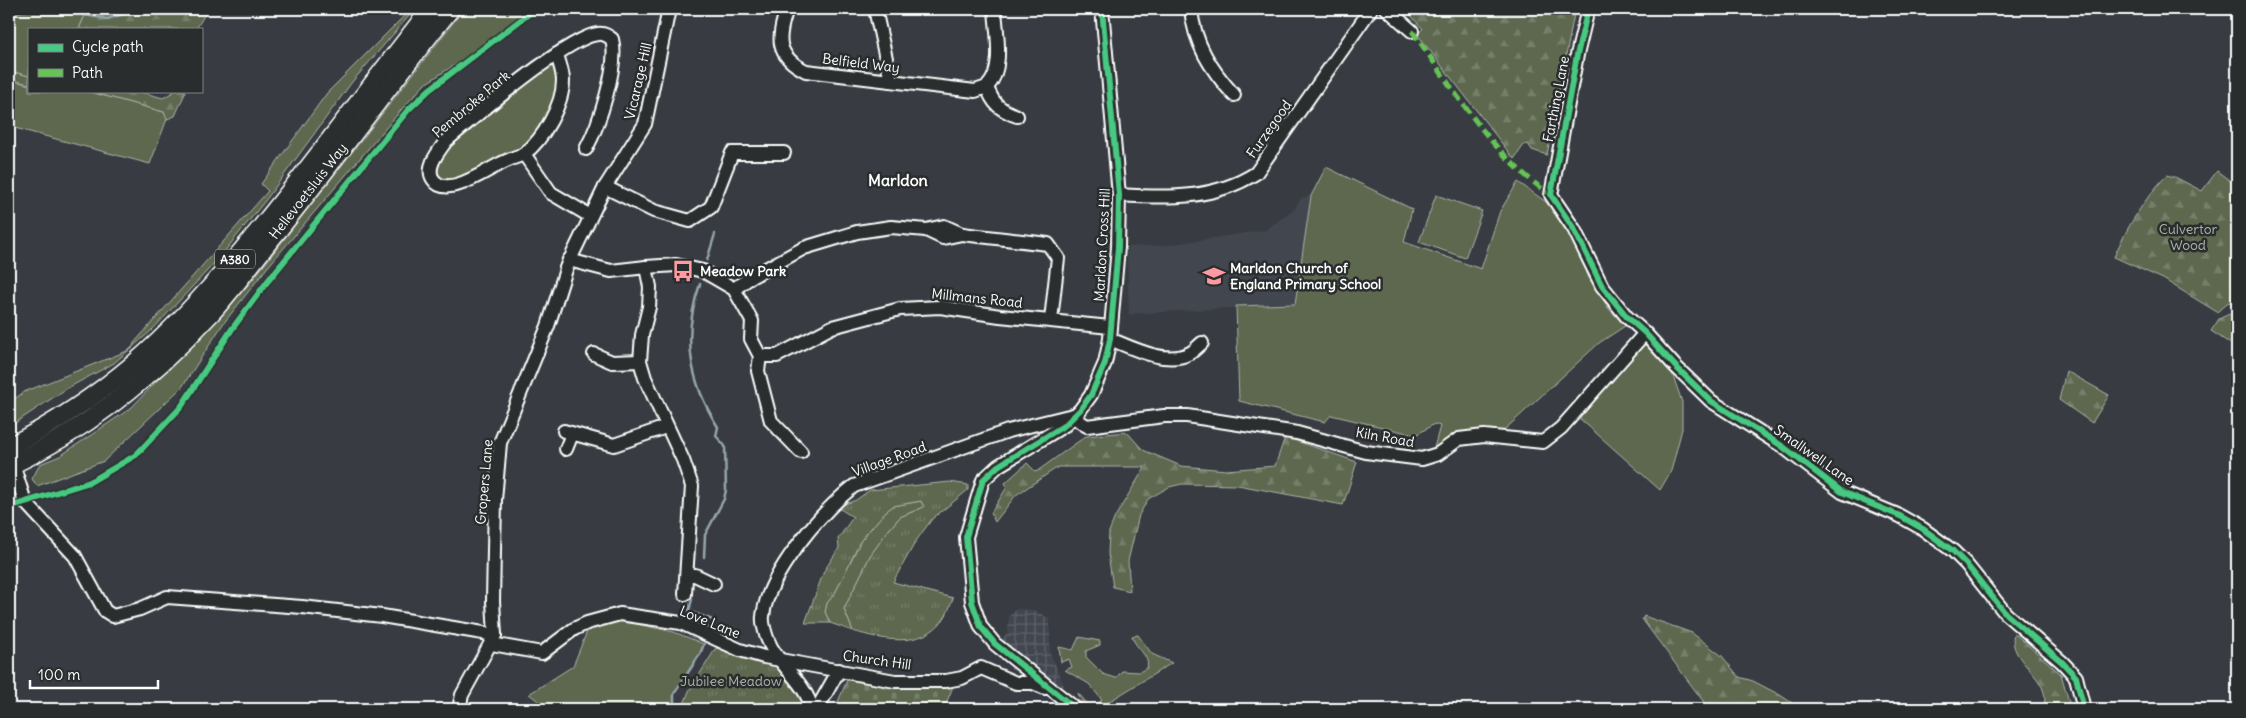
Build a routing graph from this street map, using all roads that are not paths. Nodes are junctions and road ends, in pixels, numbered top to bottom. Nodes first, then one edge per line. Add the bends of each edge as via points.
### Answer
1 (431, 9) edge
2 (450, 9) edge
3 (669, 9) edge
4 (787, 9) edge
5 (875, 9) edge
6 (995, 9) edge
7 (1102, 9) edge
8 (1191, 9) edge
9 (1371, 9) edge
10 (1387, 9) edge
11 (1588, 9) edge
12 (1412, 31) dead end
13 (557, 54) junction
14 (891, 82) junction
15 (987, 87) junction
16 (1234, 95) dead end
17 (1017, 116) dead end
18 (586, 149) dead end
19 (784, 153) dead end
20 (524, 154) junction
21 (605, 188) junction
22 (1119, 195) junction
23 (1551, 195) joint
24 (592, 212) junction
25 (569, 260) junction
26 (646, 267) junction
27 (559, 287) dead end
28 (734, 289) junction
29 (1051, 320) junction
30 (1110, 333) junction
31 (1645, 333) junction
32 (1202, 343) dead end
33 (601, 353) dead end
34 (760, 356) junction
35 (640, 361) junction
36 (1076, 414) junction
37 (666, 426) junction
38 (566, 449) dead end
39 (801, 452) dead end
40 (10, 459) edge
41 (687, 575) junction
42 (714, 584) dead end
43 (685, 594) dead end
44 (494, 640) junction
45 (778, 660) junction
46 (839, 670) junction
47 (1055, 690) junction
48 (459, 709) edge
49 (812, 709) edge
50 (817, 709) edge
51 (1076, 709) edge
52 (2084, 709) edge

1 - 40 highway, Hellevoetsluis Way / A380 via 300,180 177,324 109,385 56,420
2 - 40 highway, Hellevoetsluis Way / A380 via 307,195 192,334 159,366 100,412
3 - 21 street, Vicarage Hill via 645,124
4 - 14 street, Belfield Way via 779,39 786,54 799,68
5 - 14 street
6 - 15 street via 997,62
7 - 22 street, Marldon Cross Hill
8 - 16 street via 1194,34 1207,59
9 - 22 street, Furzegood via 1256,173 1235,185 1186,197
10 - 12 street
11 - 23 street, Farthing Lane
13 - 18 street, Pembroke Park via 592,35 612,38 615,50 604,105
13 - 20 street, Pembroke Park via 563,83 558,101 545,131
13 - 20 street, Pembroke Park via 446,141 430,170 431,177 436,185 447,188
14 - 15 street, Belfield Way via 975,91
15 - 17 street via 994,104
19 - 21 street via 732,154 711,208 690,220 654,211
20 - 24 street via 551,193
21 - 24 street, Vicarage Hill
22 - 30 street, Marldon Cross Hill
23 - 31 street, Smallwell Lane via 1574,229 1602,286
24 - 25 street, Vicarage Hill
25 - 26 street via 611,271
25 - 27 street
25 - 44 street, Gropers Lane via 548,326 500,443 495,518
26 - 28 street via 676,265 703,270
26 - 35 street via 649,307
28 - 29 street via 777,261 831,238 891,227 926,230 944,226 962,234 1048,244 1058,258
28 - 34 street via 752,321 751,339
29 - 30 street, Millmans Road
29 - 34 street, Millmans Road via 940,307 900,309 832,327 777,356
30 - 32 street, Millmans Road via 1135,349 1162,356 1190,353
30 - 36 street, Marldon Cross Hill via 1105,363 1091,395
31 - 36 street, Kiln Road via 1561,428 1543,442 1484,436 1459,439 1438,454 1422,459 1366,452 1296,433 1187,416 1087,426
31 - 52 street, Smallwell Lane via 1711,401 1782,446 1842,492 1923,528 1953,551 2006,614 2076,677
33 - 35 street via 612,362
34 - 39 street via 758,371 771,421
35 - 37 street
36 - 45 street, Village Road via 1008,431 854,486 838,498 810,529 770,590 762,617 767,638
36 - 47 street, Marldon Cross Hill via 1066,425 998,466 983,480 966,536 972,602 981,627 995,644
37 - 38 street via 614,445 568,432
37 - 41 street via 692,486
40 - 44 street, Love Lane via 25,502 75,556 104,611 112,616 140,609 167,597 382,616
41 - 42 street
41 - 43 street
44 - 45 street, Love Lane via 542,652 588,622 620,614 681,623 740,650
44 - 48 street via 462,695
45 - 46 street, Church Hill
45 - 49 street, Village Road via 802,688
46 - 47 street, Church Hill via 895,681 934,681 962,678 982,668 1016,683 1033,683
46 - 50 street
47 - 51 street, Marldon Cross Hill

